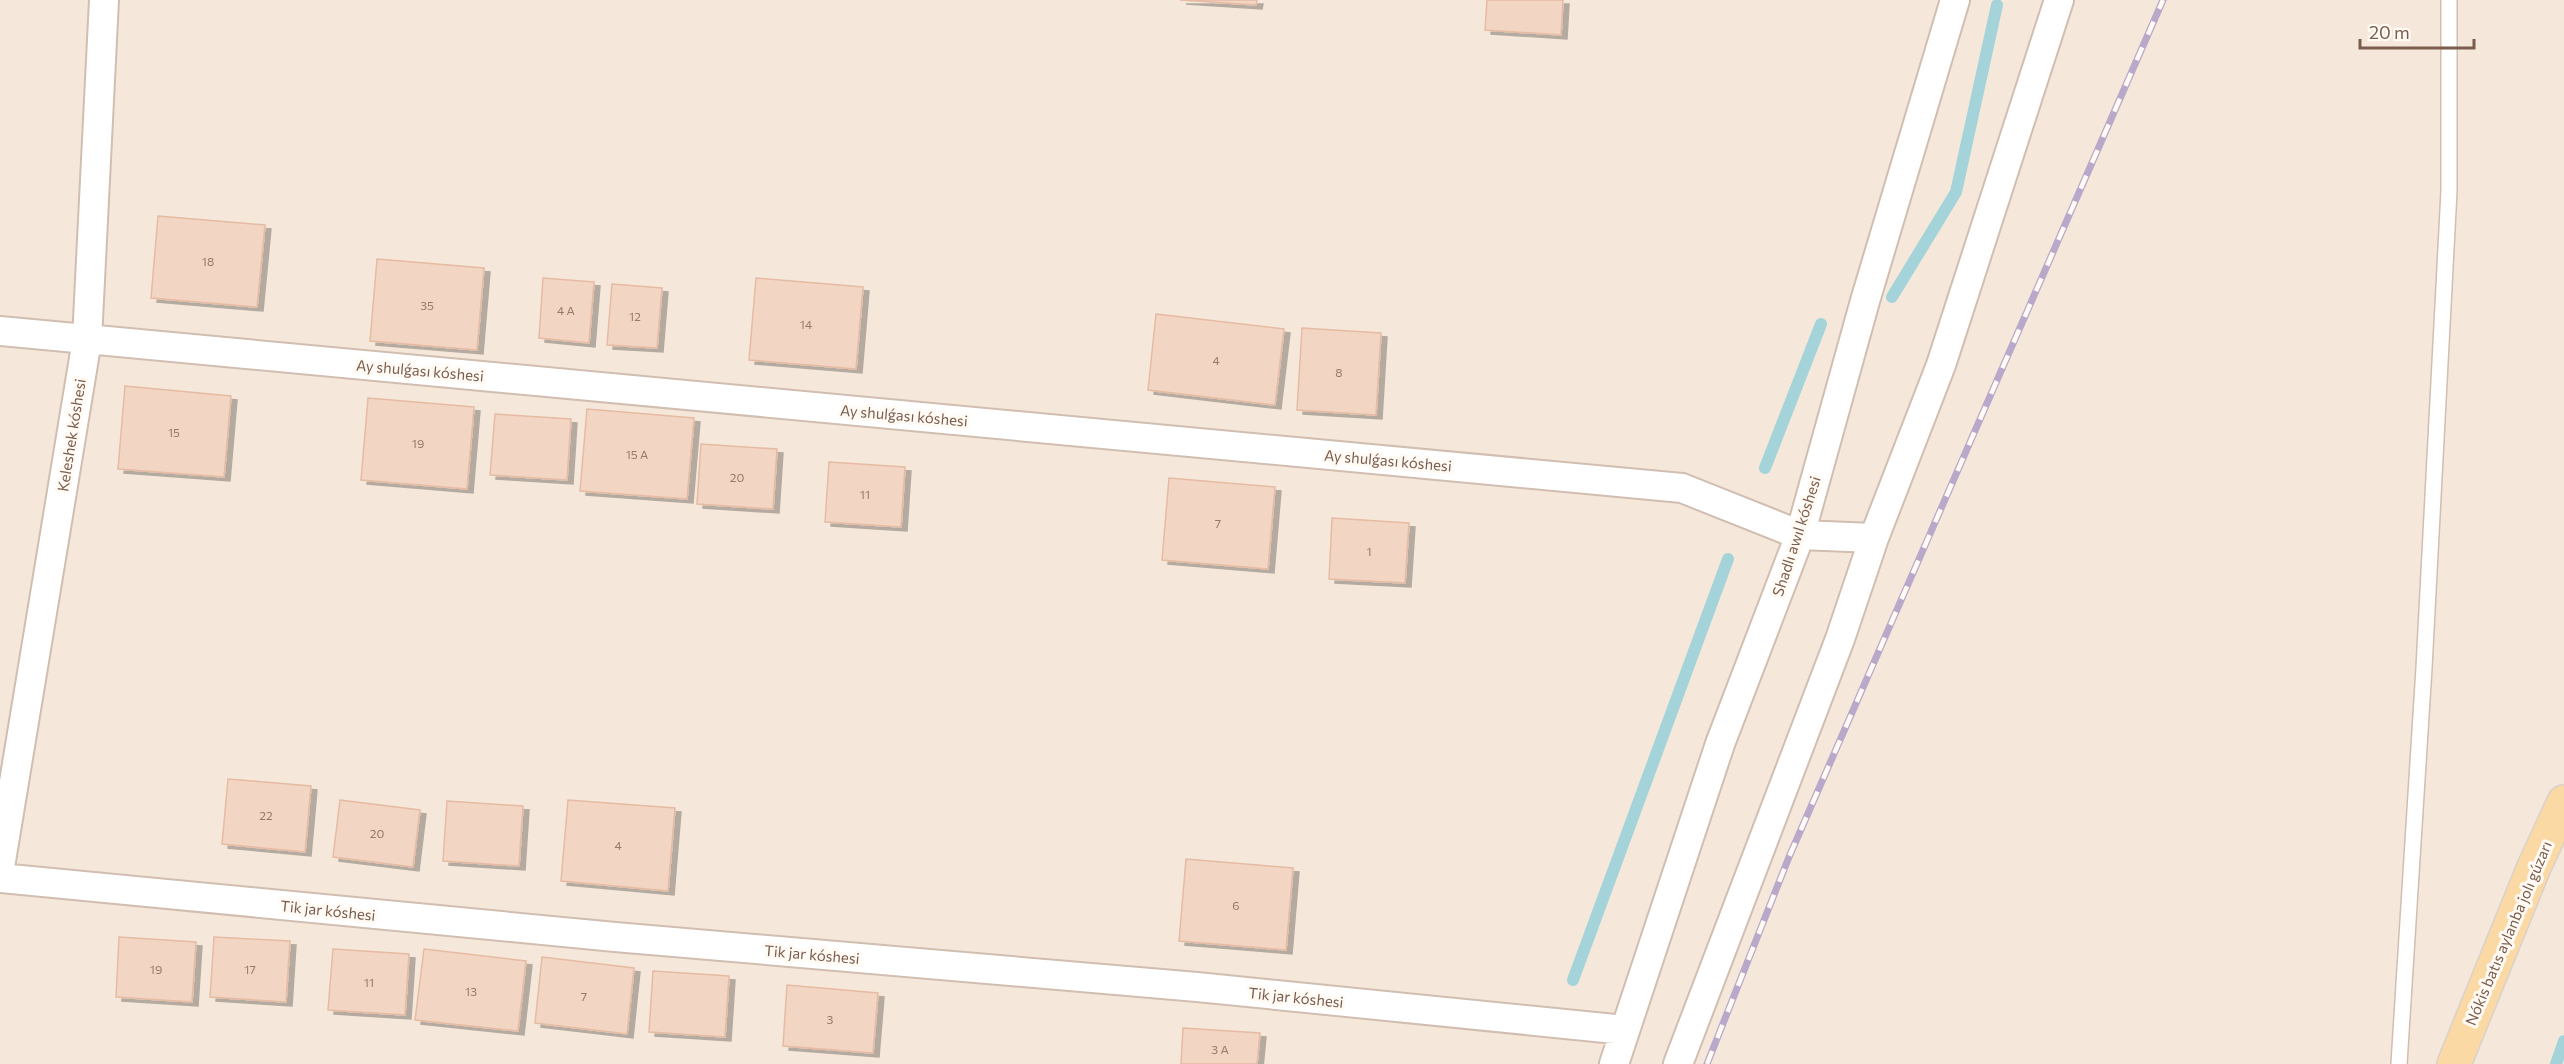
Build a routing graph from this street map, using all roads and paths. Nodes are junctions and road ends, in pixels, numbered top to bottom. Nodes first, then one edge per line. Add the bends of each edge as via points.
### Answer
1 (104, 0) edge
2 (1955, 0) edge
3 (2059, 0) edge
4 (2449, 0) edge
5 (0, 331) edge
6 (87, 339) junction
7 (1800, 535) junction
8 (1874, 538) junction
9 (2564, 802) edge
10 (0, 867) edge
11 (0, 878) edge
12 (1625, 1030) junction
13 (1614, 1064) edge
14 (1678, 1064) edge
15 (2399, 1064) edge
16 (2454, 1064) edge

1 - 6 street, Keleshek kóshesi
2 - 7 street, Shadlı awıl kóshesi via 1864,301
3 - 8 street via 1941,365
4 - 15 lane via 2449,191
5 - 6 street, Ay shulǵası kóshesi
6 - 7 street, Ay shulǵası kóshesi via 1682,488
6 - 10 street, Keleshek kóshesi
7 - 8 street, Ay shulǵası kóshesi
7 - 12 street, Shadlı awıl kóshesi via 1720,744
8 - 14 street via 1840,639
9 - 16 main road, Nókis batıs aylanba jolı gúzarı
11 - 12 street, Tik jar kóshesi
12 - 13 street, Shadlı awıl kóshesi

